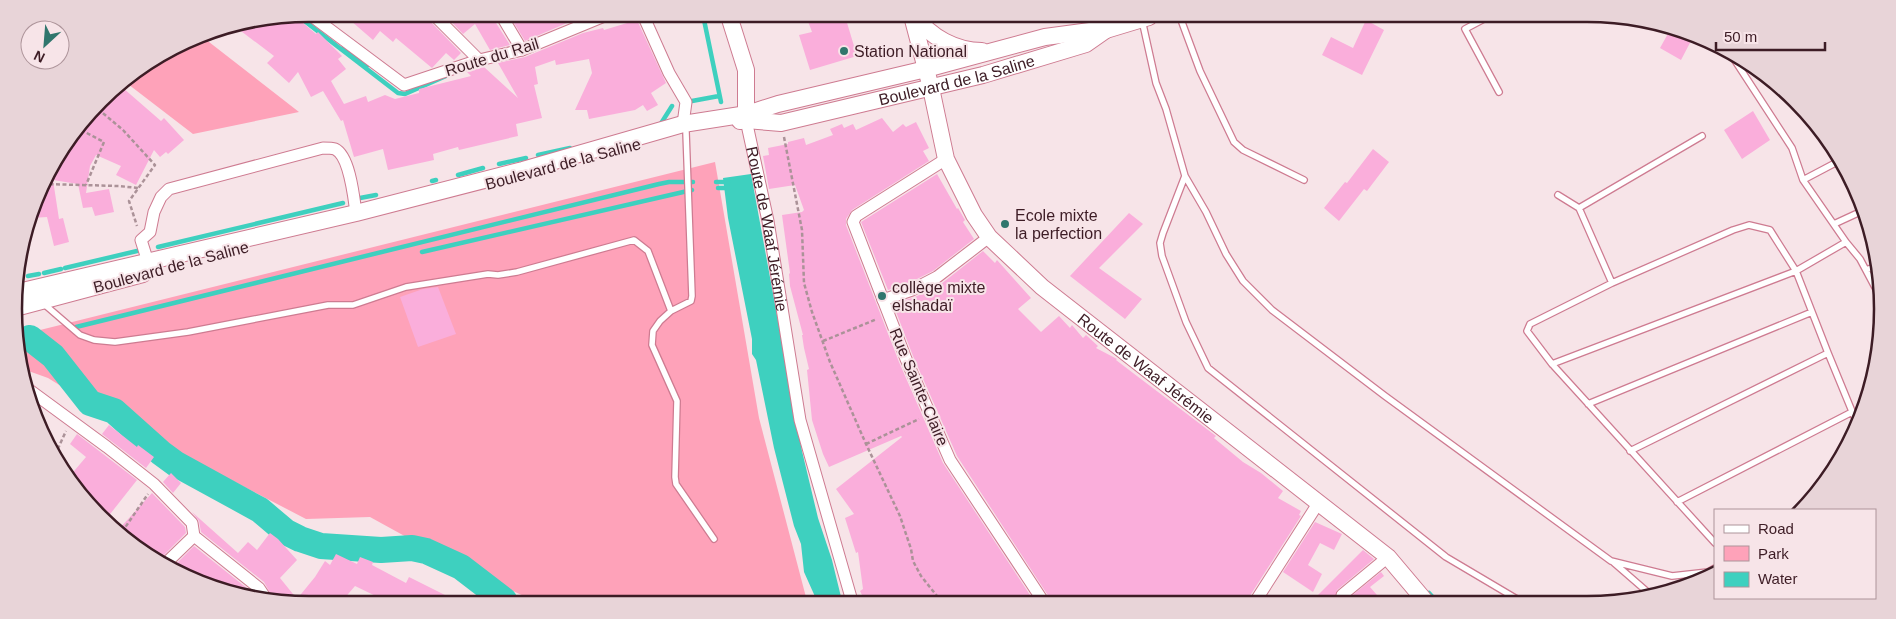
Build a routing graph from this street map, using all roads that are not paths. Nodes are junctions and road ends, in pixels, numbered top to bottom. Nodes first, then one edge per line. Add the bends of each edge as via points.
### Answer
1 (320, 22) edge
2 (441, 22) edge
3 (505, 22) edge
4 (590, 22) edge
5 (646, 22) edge
6 (731, 22) edge
7 (915, 22) edge
8 (920, 22) edge
9 (1132, 22) edge
10 (1146, 22) edge
11 (1182, 22) edge
12 (1478, 22) edge
13 (1106, 30) junction
14 (522, 50) junction
15 (992, 51) junction
16 (478, 60) junction
17 (1739, 67) edge
18 (926, 70) junction
19 (931, 88) junction
20 (1499, 92) dead end
21 (747, 117) junction
22 (684, 128) junction
23 (1702, 136) dead end
24 (946, 159) junction
25 (1834, 164) edge
26 (1185, 176) junction
27 (1304, 180) dead end
28 (1803, 180) junction
29 (1558, 195) dead end
30 (1579, 208) junction
31 (1857, 213) edge
32 (356, 214) junction
33 (1834, 224) junction
34 (989, 237) junction
35 (1846, 242) junction
36 (148, 262) junction
37 (1870, 268) edge
38 (1866, 270) junction
39 (1796, 271) junction
40 (1872, 281) edge
41 (1612, 283) junction
42 (23, 298) edge
43 (23, 299) edge
44 (883, 300) junction
45 (40, 301) junction
46 (671, 311) junction
47 (1812, 312) junction
48 (1828, 353) junction
49 (1552, 364) junction
50 (36, 395) edge
51 (1588, 404) junction
52 (1852, 412) junction
53 (1853, 415) edge
54 (1630, 451) junction
55 (1319, 502) junction
56 (1677, 502) junction
57 (194, 536) junction
58 (714, 539) dead end
59 (1714, 542) edge
60 (1388, 557) junction
61 (169, 560) edge
62 (1611, 560) junction
63 (1701, 573) edge
64 (1646, 590) edge
65 (262, 592) edge
66 (1342, 594) dead end
67 (851, 596) edge
68 (1040, 596) edge
69 (1259, 596) edge
70 (1421, 596) edge
71 (1512, 596) edge

1 - 16 street, Route du Rail via 404,85
2 - 16 street
3 - 14 street
4 - 14 street, Route du Rail
5 - 22 street via 686,102
6 - 21 main road via 746,70
7 - 18 main road, Route de Waaf Jérémie
8 - 15 main road via 951,45
9 - 13 main road, Boulevard de la Saline
10 - 26 lane via 1156,83
11 - 27 lane via 1200,71 1234,142 1243,150
12 - 20 lane via 1465,29
13 - 15 main road, Boulevard de la Saline via 1046,37
13 - 19 main road, Boulevard de la Saline via 1086,44
14 - 16 street, Route du Rail
15 - 18 main road, Boulevard de la Saline
17 - 28 lane via 1792,148
18 - 19 main road, Route de Waaf Jérémie
18 - 21 main road, Boulevard de la Saline via 778,104
19 - 21 main road, Boulevard de la Saline via 781,123
19 - 24 main road, Route de Waaf Jérémie
21 - 22 main road, Boulevard de la Saline
21 - 67 street, Route de Waaf Jérémie via 768,222 800,420
22 - 32 main road, Boulevard de la Saline
22 - 45 main road, Boulevard de la Saline
22 - 46 lane via 692,296 690,301
23 - 30 lane
24 - 34 main road, Route de Waaf Jérémie via 974,215
24 - 44 street, Rue Sainte-Claire via 856,216 853,222
25 - 28 lane
26 - 62 lane via 1243,281 1272,310
26 - 71 lane via 1160,243 1186,322 1208,368 1446,557
28 - 33 lane
29 - 30 lane
30 - 41 lane
31 - 33 lane
32 - 36 main road, Boulevard de la Saline
32 - 36 street via 349,170 342,155 335,149 323,148 169,189 154,212 150,232 141,240
33 - 35 lane
34 - 44 street via 937,276 912,290
34 - 55 main road, Route de Waaf Jérémie via 1042,287
35 - 38 lane
35 - 39 lane
36 - 42 main road, Boulevard de la Saline
37 - 38 lane
38 - 40 lane
39 - 41 lane via 1770,230 1749,225
39 - 47 lane
39 - 49 lane
41 - 49 lane via 1530,324 1527,331
43 - 45 main road, Boulevard de la Saline
44 - 68 street, Rue Sainte-Claire via 950,460
45 - 46 lane via 80,335 115,342 188,332 328,304 353,305 406,287 517,272 634,240 648,251
46 - 58 lane via 653,331 652,345 677,401 675,477
47 - 48 lane
47 - 51 lane
48 - 52 lane
48 - 54 lane
49 - 51 lane
50 - 57 street via 154,484 192,523
51 - 54 lane
52 - 53 lane
52 - 56 lane
54 - 56 lane
55 - 60 main road, Route de Waaf Jérémie
55 - 69 street
56 - 59 lane
57 - 61 street
57 - 65 street
60 - 66 street
60 - 70 main road, Route de Waaf Jérémie
62 - 63 lane via 1672,576
62 - 64 lane

